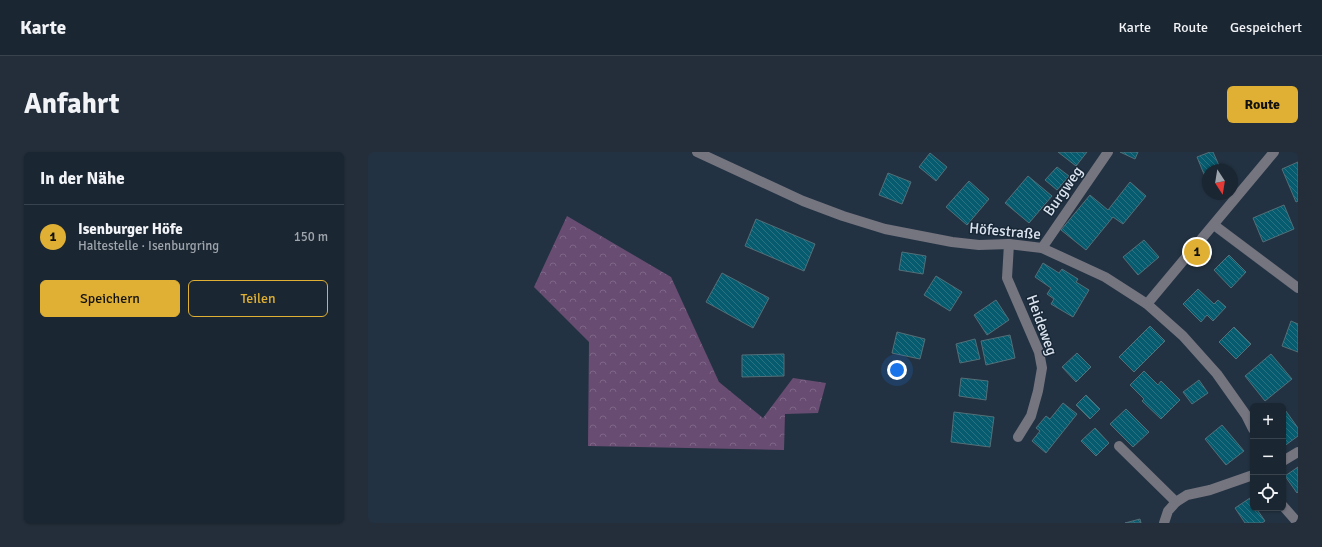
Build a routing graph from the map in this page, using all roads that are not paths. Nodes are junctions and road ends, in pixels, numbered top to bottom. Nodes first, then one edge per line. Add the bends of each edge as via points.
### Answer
1 (697, 152) edge
2 (1108, 152) edge
3 (1274, 152) edge
4 (1214, 225) junction
5 (1009, 244) junction
6 (1042, 248) junction
7 (1298, 288) edge
8 (1147, 304) junction
9 (1250, 424) edge
10 (1018, 437) dead end
11 (1119, 446) dead end
12 (1298, 452) edge
13 (1286, 459) edge
14 (1250, 476) edge
15 (1176, 502) junction
16 (1286, 509) edge
17 (1164, 523) edge
18 (1298, 523) edge

1 - 5 street, Höfestraße via 803,201 885,229 952,242 979,245
2 - 6 street, Burgweg
3 - 4 street
4 - 7 street
4 - 8 street
5 - 6 street, Höfestraße
5 - 10 street, Heideweg via 1008,278 1039,352 1042,368 1031,416
6 - 8 street, Höfestraße via 1105,277
8 - 9 street, Höfestraße via 1184,336 1217,374
11 - 15 street
12 - 13 street
14 - 15 street via 1187,495
15 - 17 street via 1168,511
16 - 18 street

